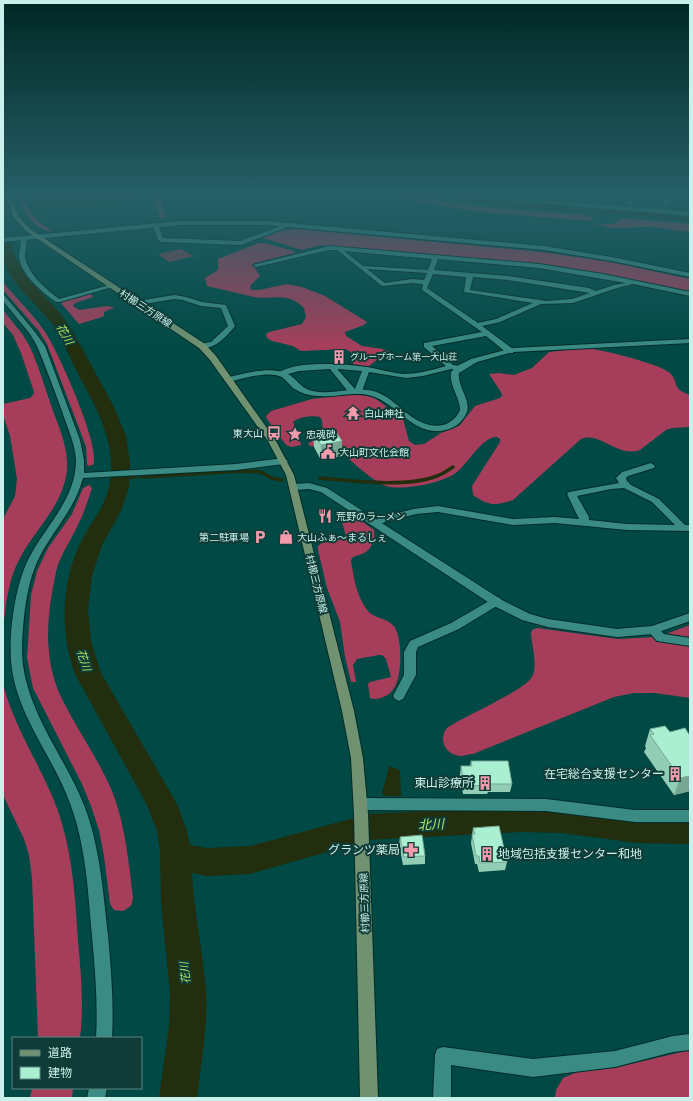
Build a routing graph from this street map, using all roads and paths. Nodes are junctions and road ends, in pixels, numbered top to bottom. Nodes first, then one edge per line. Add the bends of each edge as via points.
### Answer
1 (23, 246) edge
2 (54, 246) edge
3 (527, 246) edge
4 (341, 249) junction
5 (436, 256) junction
6 (256, 265) dead end
7 (362, 268) junction
8 (431, 272) junction
9 (470, 275) junction
10 (690, 275) edge
11 (427, 282) junction
12 (633, 282) junction
13 (113, 286) junction
14 (596, 293) junction
15 (689, 294) edge
16 (3, 297) edge
17 (690, 301) edge
18 (540, 302) junction
19 (138, 303) junction
20 (477, 325) junction
21 (488, 333) junction
22 (690, 341) edge
23 (202, 346) junction
24 (510, 351) junction
25 (334, 367) junction
26 (454, 368) junction
27 (366, 369) junction
28 (281, 374) junction
29 (228, 380) junction
30 (356, 392) junction
31 (284, 461) junction
32 (651, 466) dead end
33 (78, 476) junction
34 (625, 485) junction
35 (294, 487) junction
36 (584, 522) junction
37 (375, 524) junction
38 (688, 528) edge
39 (496, 601) junction
40 (690, 617) edge
41 (653, 630) junction
42 (690, 642) edge
43 (399, 696) dead end
44 (361, 809) junction
45 (690, 816) edge
46 (104, 1037) edge
47 (690, 1042) edge
48 (369, 1098) edge
49 (442, 1098) edge

1 - 13 street via 22,256 25,265 48,294 58,300
2 - 13 main road, 村櫛三方原線
3 - 10 street via 612,259
4 - 5 street
4 - 6 street via 329,248
4 - 7 street via 340,251
5 - 8 street
5 - 12 street via 539,266
7 - 8 street via 367,266
7 - 11 street via 384,285 412,281
8 - 9 street
8 - 11 street
9 - 14 street via 539,282
9 - 18 street via 466,291
11 - 20 street via 424,289
12 - 14 street
12 - 15 street
13 - 19 main road, 村櫛三方原線
14 - 18 street via 573,301
15 - 17 street via 687,296
16 - 33 street via 33,333 44,352 78,448
18 - 20 street via 498,321
19 - 23 main road, 村櫛三方原線
19 - 23 street via 174,297 201,304 224,306 232,326 213,344
20 - 21 street
21 - 24 street
21 - 26 street via 427,345
22 - 24 street
23 - 29 main road, 村櫛三方原線
24 - 26 street
25 - 27 street
25 - 28 street via 310,368
25 - 30 street
26 - 27 street via 412,376
26 - 30 street via 464,412 455,424 447,427 434,429 423,426 377,396
27 - 30 street
28 - 29 street via 266,373
28 - 30 street via 300,389 312,393 326,395
29 - 31 main road, 村櫛三方原線
31 - 33 street via 236,467
31 - 35 main road, 村櫛三方原線
32 - 34 street via 622,476 621,481
33 - 46 street via 64,513 28,571 22,596 17,660 23,691 71,789 87,834 93,860 103,964
34 - 36 street via 572,494
34 - 38 street via 655,500 679,523
35 - 37 street via 319,488
35 - 44 main road, 村櫛三方原線 via 348,711 357,758
36 - 37 street via 513,522 438,509 416,511
36 - 38 street via 627,527
37 - 39 street
39 - 41 street via 526,617 559,625 617,633
39 - 43 street via 455,626 414,644 410,652 410,675
40 - 41 street
41 - 42 street via 661,638
44 - 45 street via 546,805 635,816
44 - 48 main road, 村櫛三方原線
47 - 49 street via 615,1059 533,1068 443,1055

